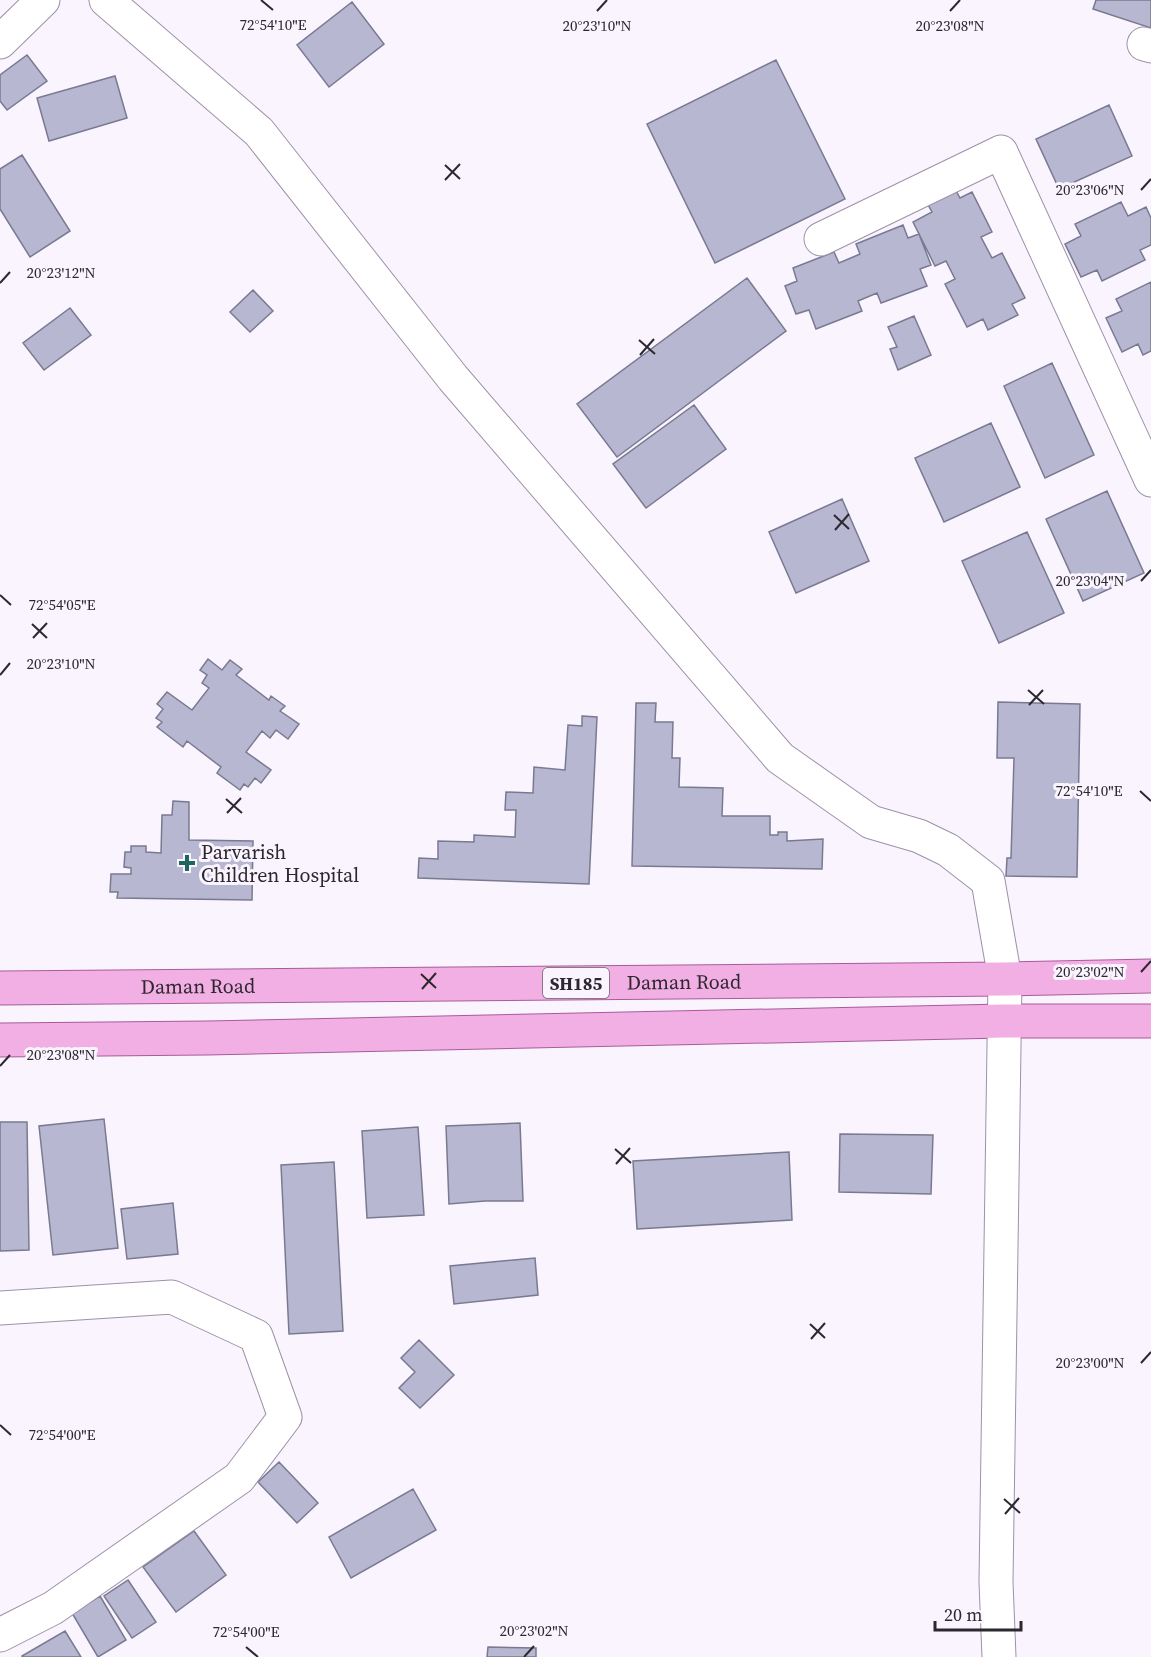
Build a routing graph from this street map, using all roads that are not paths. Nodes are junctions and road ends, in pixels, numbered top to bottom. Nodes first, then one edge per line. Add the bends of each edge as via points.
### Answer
1 (43, 0) edge
2 (106, 0) edge
3 (0, 42) edge
4 (821, 239) dead end
5 (1151, 480) edge
6 (1151, 976) edge
7 (1005, 979) junction
8 (0, 988) edge
9 (1004, 1021) junction
10 (1151, 1022) edge
11 (0, 1040) edge
12 (0, 1308) edge
13 (0, 1635) edge
14 (999, 1657) edge

1 - 3 street
2 - 7 street via 259,132 453,378 780,758 871,822 929,840 988,881
4 - 5 street via 1001,152
6 - 7 main road, Daman Road / SH185
7 - 8 main road, Daman Road / SH185
7 - 9 street
9 - 10 main road
9 - 11 main road
9 - 14 street via 996,1582
12 - 13 street via 172,1297 256,1336 285,1417 239,1478 53,1608

